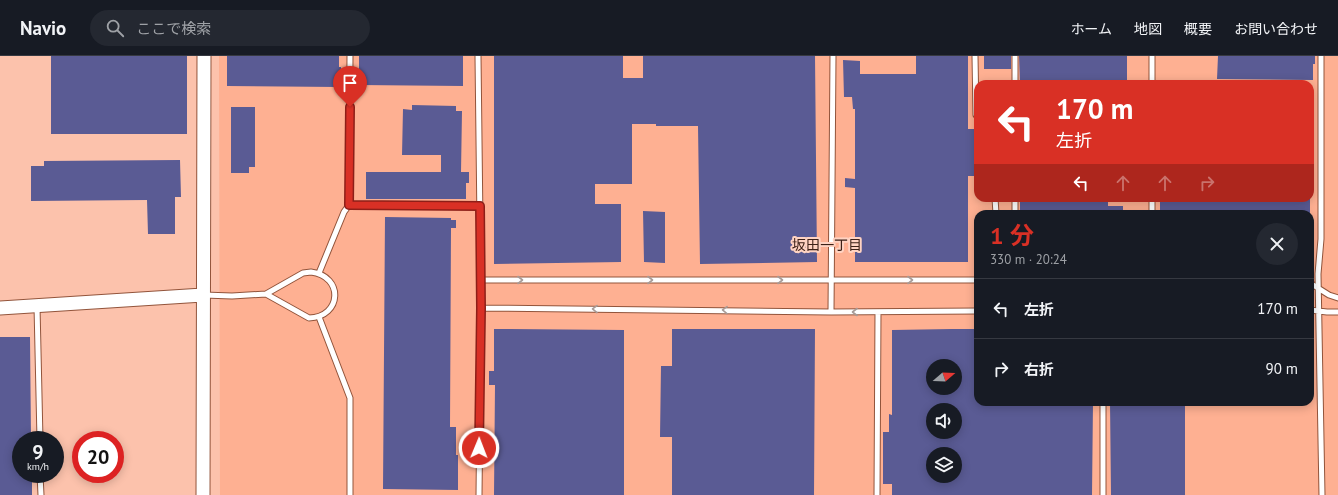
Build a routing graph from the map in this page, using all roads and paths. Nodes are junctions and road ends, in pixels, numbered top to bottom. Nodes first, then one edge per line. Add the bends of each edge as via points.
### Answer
1 (204, 56) edge
2 (350, 56) edge
3 (478, 56) edge
4 (833, 56) edge
5 (975, 56) edge
6 (1015, 56) edge
7 (1152, 56) edge
8 (1321, 56) edge
9 (975, 80) edge
10 (1015, 80) edge
11 (1152, 80) edge
12 (349, 205) junction
13 (480, 206) junction
14 (318, 273) junction
15 (481, 280) junction
16 (831, 280) junction
17 (974, 280) edge
18 (1314, 285) edge
19 (1319, 288) junction
20 (266, 294) junction
21 (203, 295) junction
22 (1338, 298) edge
23 (37, 305) junction
24 (0, 308) edge
25 (481, 308) junction
26 (1314, 310) edge
27 (1320, 311) junction
28 (831, 312) junction
29 (878, 312) junction
30 (974, 312) edge
31 (1338, 312) edge
32 (319, 317) junction
33 (1103, 406) edge
34 (40, 431) edge
35 (40, 483) edge
36 (41, 495) edge
37 (203, 495) edge
38 (350, 495) edge
39 (479, 495) edge
40 (877, 495) edge
41 (1103, 495) edge
42 (1322, 495) edge

1 - 21 street
2 - 12 lane
3 - 13 lane
4 - 16 lane
5 - 9 lane
6 - 10 lane
7 - 11 lane
8 - 19 lane
12 - 13 lane
12 - 14 lane
13 - 15 lane
14 - 20 lane via 303,273
14 - 32 lane via 326,276 331,282 335,297 329,311
15 -> 16 lane
15 - 25 lane
16 -> 17 lane
16 - 28 lane
18 - 19 lane
19 - 22 lane
19 - 27 lane
20 - 21 lane
20 - 32 lane via 309,318
21 - 23 street
21 - 37 street
23 - 24 street
23 - 34 lane
28 -> 25 lane
25 - 39 lane
26 - 27 lane
27 - 31 lane
27 - 42 lane
29 -> 28 lane
29 - 30 lane
29 - 40 lane
32 - 38 lane via 350,398
33 - 41 lane
35 - 36 lane

